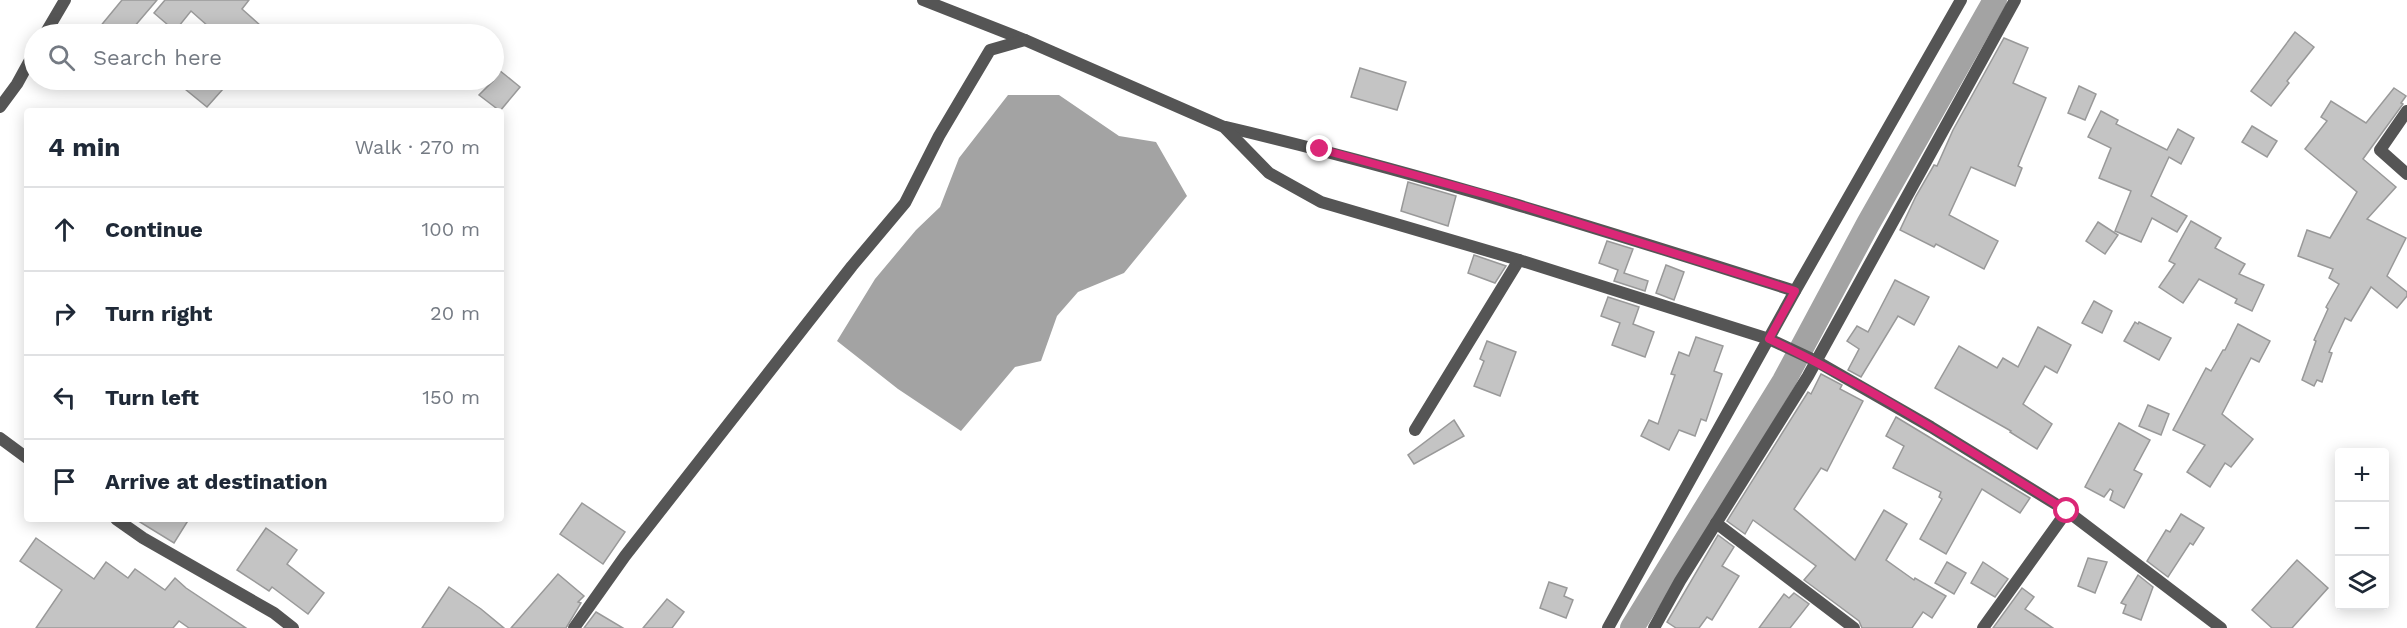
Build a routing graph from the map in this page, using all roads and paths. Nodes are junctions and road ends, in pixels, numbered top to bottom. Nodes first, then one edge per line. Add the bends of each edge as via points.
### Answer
1 (65, 0) edge
2 (923, 0) edge
3 (1961, 0) edge
4 (2015, 0) edge
5 (51, 24) edge
6 (1025, 40) junction
7 (24, 71) edge
8 (0, 107) edge
9 (2407, 111) edge
10 (1224, 127) junction
11 (2407, 174) edge
12 (1519, 260) junction
13 (1795, 291) junction
14 (1769, 339) junction
15 (1816, 361) junction
16 (1415, 430) dead end
17 (0, 438) edge
18 (24, 456) edge
19 (2067, 511) junction
20 (120, 522) edge
21 (1716, 523) junction
22 (293, 628) edge
23 (574, 628) edge
24 (1608, 628) edge
25 (1654, 628) edge
26 (1854, 628) edge
27 (1983, 628) edge
28 (2221, 628) edge

1 - 5 street
2 - 6 street
3 - 13 street
4 - 15 street
6 - 10 street
6 - 23 street via 990,50 904,203 625,556
7 - 8 street
9 - 11 street via 2380,150
10 - 12 street via 1269,173 1321,202
10 - 13 street via 1491,196
12 - 14 street
12 - 16 street
13 - 14 street
14 - 15 street
14 - 24 street
15 - 19 street
15 - 21 street
17 - 18 street
19 - 27 street
19 - 28 street
20 - 22 street
21 - 25 street
21 - 26 street

